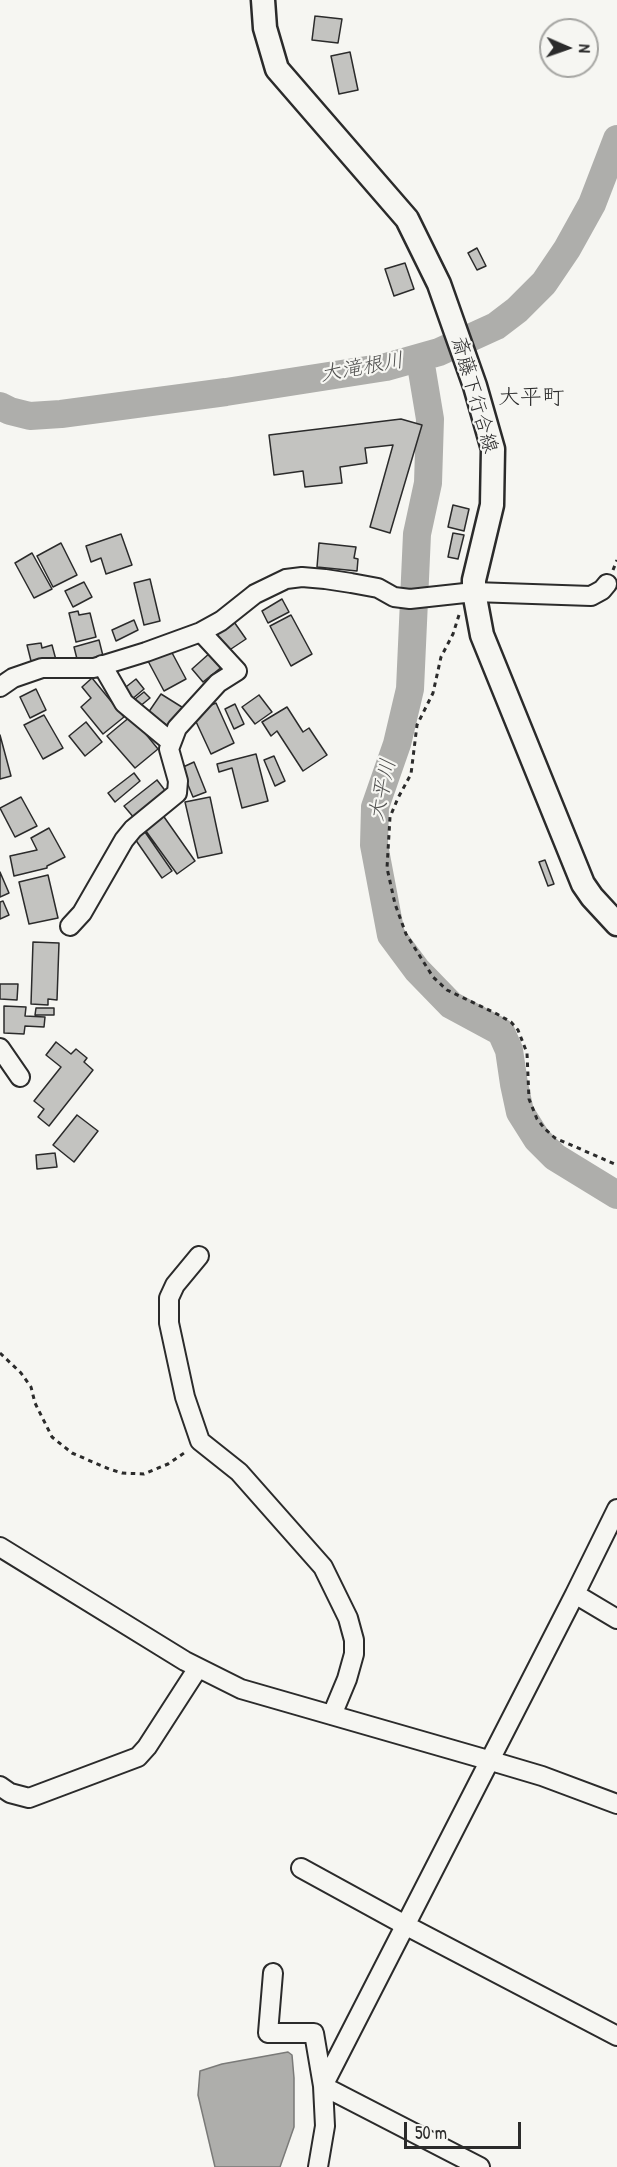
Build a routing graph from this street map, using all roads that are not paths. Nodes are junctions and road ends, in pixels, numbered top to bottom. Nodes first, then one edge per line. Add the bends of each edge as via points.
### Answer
1 (264, 0) edge
2 (607, 584) dead end
3 (469, 593) junction
4 (201, 632) junction
5 (102, 666) junction
6 (0, 687) edge
7 (171, 742) junction
8 (617, 924) edge
9 (70, 927) dead end
10 (0, 1048) edge
11 (21, 1077) dead end
12 (199, 1256) dead end
13 (617, 1509) edge
14 (0, 1547) edge
15 (574, 1594) junction
16 (617, 1619) edge
17 (198, 1668) junction
18 (332, 1715) junction
19 (488, 1760) junction
20 (0, 1786) edge
21 (617, 1804) edge
22 (301, 1868) dead end
23 (405, 1925) junction
24 (273, 1973) dead end
25 (617, 2036) edge
26 (323, 2086) junction
27 (318, 2167) edge
28 (480, 2167) edge

1 - 3 main road, 斎藤下行合線 via 265,28 278,69 406,219 442,291 475,386 494,466 488,528
2 - 3 street via 591,596
3 - 4 street via 410,599 351,583 286,579 255,594
3 - 8 main road, 斎藤下行合線 via 487,650 584,884
4 - 5 street
4 - 7 street via 237,671 218,683 184,719
5 - 6 street via 42,668
5 - 7 street via 124,703
7 - 9 street via 177,793 124,840
10 - 11 street
12 - 18 street via 169,1298 169,1323 192,1419 200,1441 239,1472 323,1567 348,1618 354,1654
13 - 15 street
14 - 17 street
15 - 16 street
15 - 19 street
17 - 18 street via 241,1689
17 - 20 street via 138,1757 29,1798
18 - 19 street
19 - 21 street
19 - 23 street
22 - 23 street
23 - 25 street
23 - 26 street
24 - 26 street via 268,2033 314,2033
26 - 27 street via 325,2126
26 - 28 street

